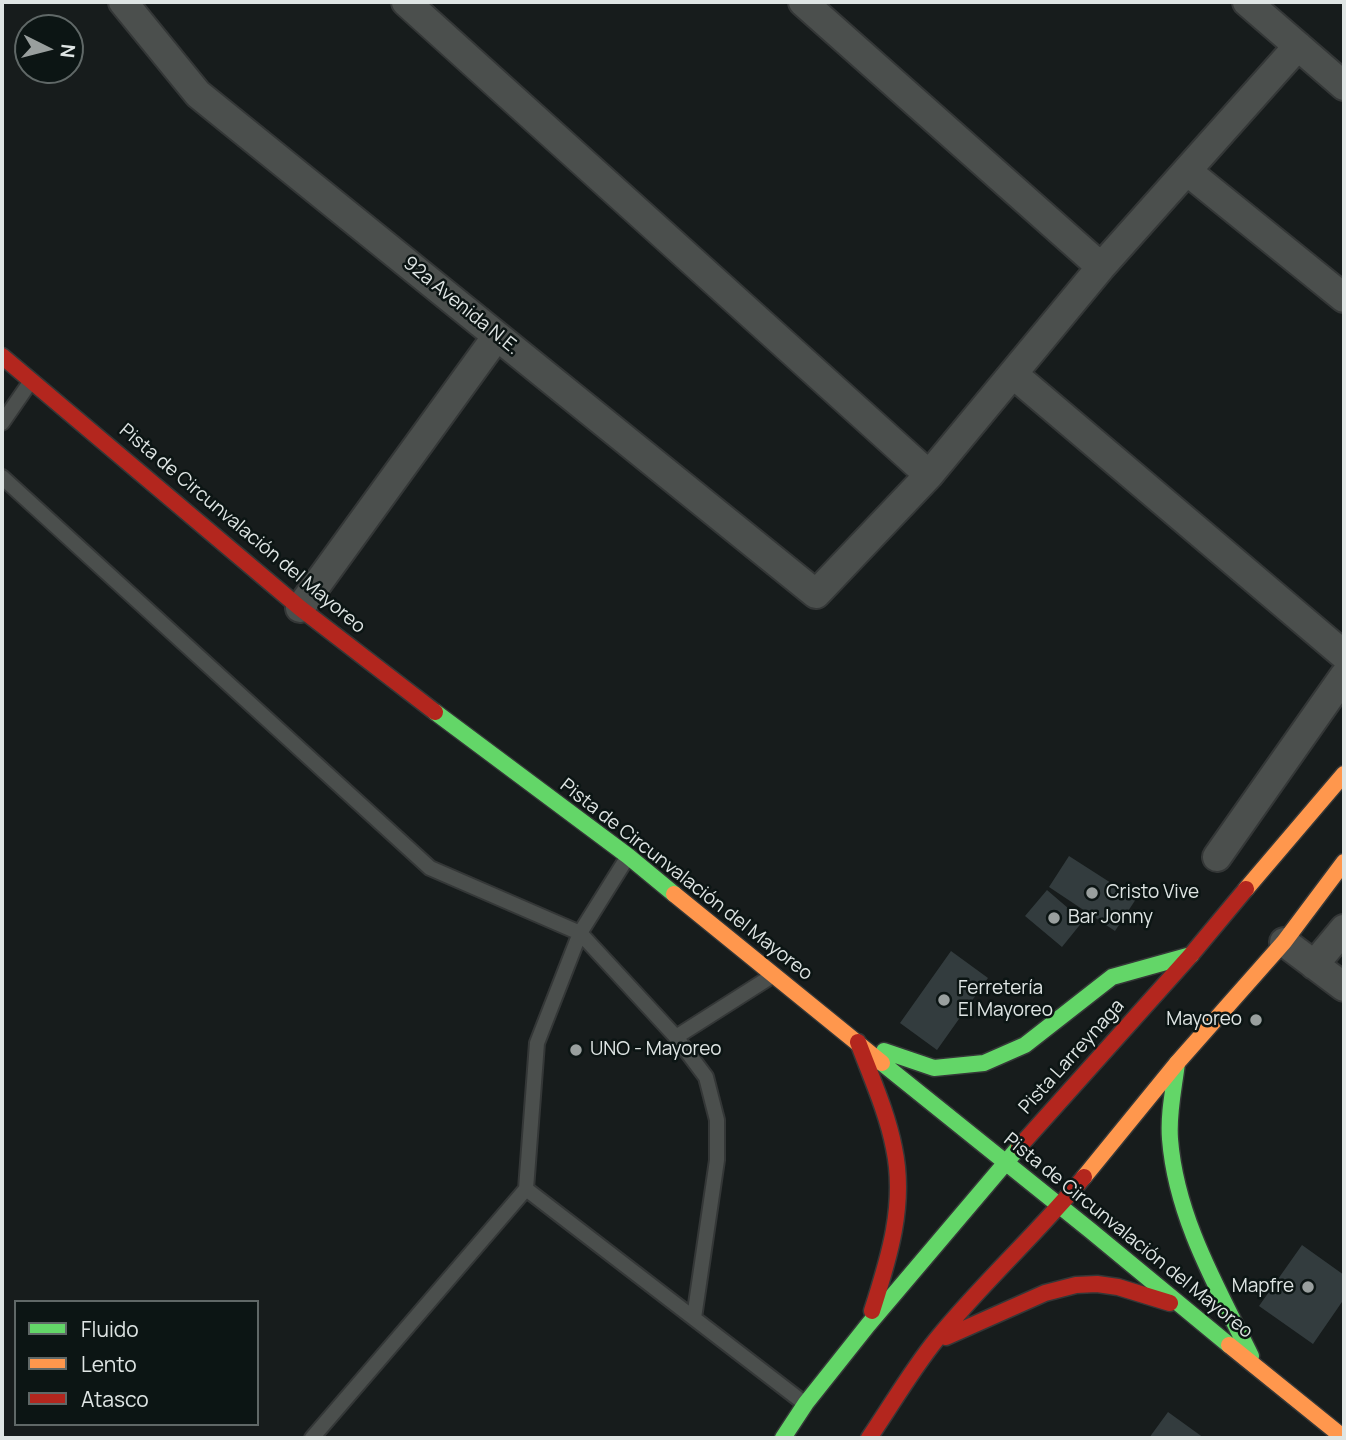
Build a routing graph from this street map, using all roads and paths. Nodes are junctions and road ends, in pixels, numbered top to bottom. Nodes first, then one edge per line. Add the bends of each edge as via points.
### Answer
1 (123, 2) edge
2 (406, 2) edge
3 (803, 2) edge
4 (1247, 2) edge
5 (1298, 46) junction
6 (1344, 86) edge
7 (1187, 171) junction
8 (1101, 267) junction
9 (1344, 298) edge
10 (498, 336) junction
11 (2, 356) edge
12 (1013, 374) junction
13 (32, 380) junction
14 (2, 423) edge
15 (929, 475) junction
16 (2, 477) edge
17 (300, 608) junction
18 (1344, 655) edge
19 (1344, 676) edge
20 (1344, 774) edge
21 (628, 856) junction
22 (1217, 857) dead end
23 (1344, 862) edge
24 (1344, 929) edge
25 (580, 933) junction
26 (1284, 942) junction
27 (1191, 955) junction
28 (1314, 965) junction
29 (774, 975) junction
30 (1344, 987) edge
31 (676, 1037) junction
32 (858, 1042) junction
33 (1177, 1063) junction
34 (1005, 1163) junction
35 (526, 1189) junction
36 (1061, 1205) junction
37 (1190, 1310) junction
38 (694, 1318) junction
39 (867, 1325) junction
40 (935, 1342) junction
41 (1259, 1371) junction
42 (806, 1404) junction
43 (312, 1438) edge
44 (783, 1438) edge
45 (869, 1438) edge
46 (1344, 1438) edge

1 - 10 street, 92a Avenida N.E. via 198,94
2 - 15 street
3 - 8 street
4 - 5 street
5 - 6 street
5 - 7 street
7 - 8 street
7 - 9 street
8 - 12 street
10 - 15 street, 92a Avenida N.E. via 816,594
10 - 17 street
11 - 13 main road, Pista de Circunvalación del Mayoreo
12 - 15 street
12 - 18 street
13 - 14 lane
13 - 17 main road, Pista de Circunvalación del Mayoreo
16 - 25 lane via 430,868
17 - 21 main road, Pista de Circunvalación del Mayoreo
19 - 22 street
20 - 27 main road, Pista Larreynaga
21 - 25 lane
21 - 29 main road, Pista de Circunvalación del Mayoreo
23 - 26 main road
24 - 28 street
25 - 31 lane
25 - 35 lane via 537,1043
26 - 28 street
26 - 33 main road
27 - 32 main road via 1112,977 1025,1045 984,1063 934,1068
27 - 34 main road, Pista Larreynaga
28 - 30 street
29 - 31 lane
29 - 32 main road, Pista de Circunvalación del Mayoreo
31 - 38 lane via 706,1077 717,1120 717,1160
32 - 34 main road, Pista de Circunvalación del Mayoreo
32 - 39 main road via 897,1166 892,1244
33 - 36 main road
33 - 41 main road via 1170,1138 1181,1201
34 - 36 main road, Pista de Circunvalación del Mayoreo
34 - 39 main road, Pista Larreynaga
35 - 38 lane
35 - 43 lane
36 - 37 main road, Pista de Circunvalación del Mayoreo
36 - 40 main road
37 - 40 main road via 1142,1293 1090,1283 1067,1285
37 - 41 main road, Pista de Circunvalación del Mayoreo
38 - 42 lane
39 - 42 main road, Pista Larreynaga
40 - 45 main road
41 - 46 main road, Pista de Circunvalación del Mayoreo
42 - 44 main road, Pista Larreynaga

